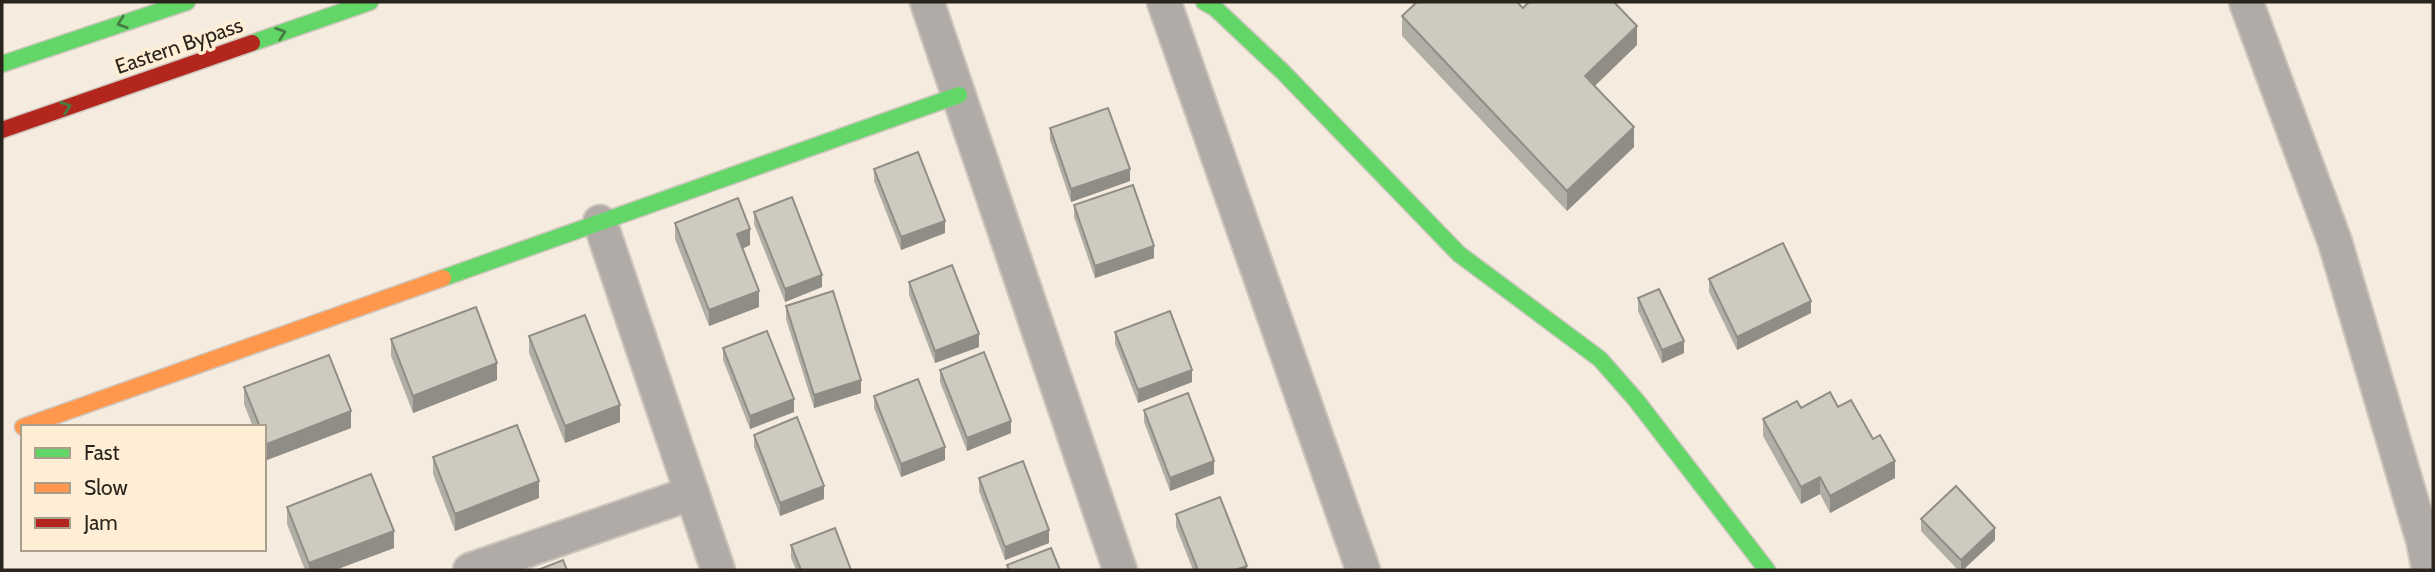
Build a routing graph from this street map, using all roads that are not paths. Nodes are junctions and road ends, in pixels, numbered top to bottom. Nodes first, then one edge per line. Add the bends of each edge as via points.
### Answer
1 (187, 2) edge
2 (370, 2) edge
3 (927, 2) edge
4 (1164, 2) edge
5 (1204, 2) edge
6 (2246, 2) edge
7 (2, 64) edge
8 (959, 95) junction
9 (2, 130) edge
10 (600, 222) junction
11 (29, 425) edge
12 (21, 428) edge
13 (2, 434) edge
14 (692, 493) junction
15 (470, 570) edge
16 (718, 570) edge
17 (1120, 570) edge
18 (1363, 570) edge
19 (1767, 570) edge
20 (2429, 570) edge

1 -> 7 street, Eastern Bypass
9 -> 2 street, Eastern Bypass
3 - 8 street
4 - 18 street
5 - 19 street via 1283,72 1459,254 1600,359
6 - 20 street via 2335,242
8 - 10 street
8 - 17 street
10 - 11 street
10 - 14 street
12 - 13 street
14 - 15 street
14 - 16 street

